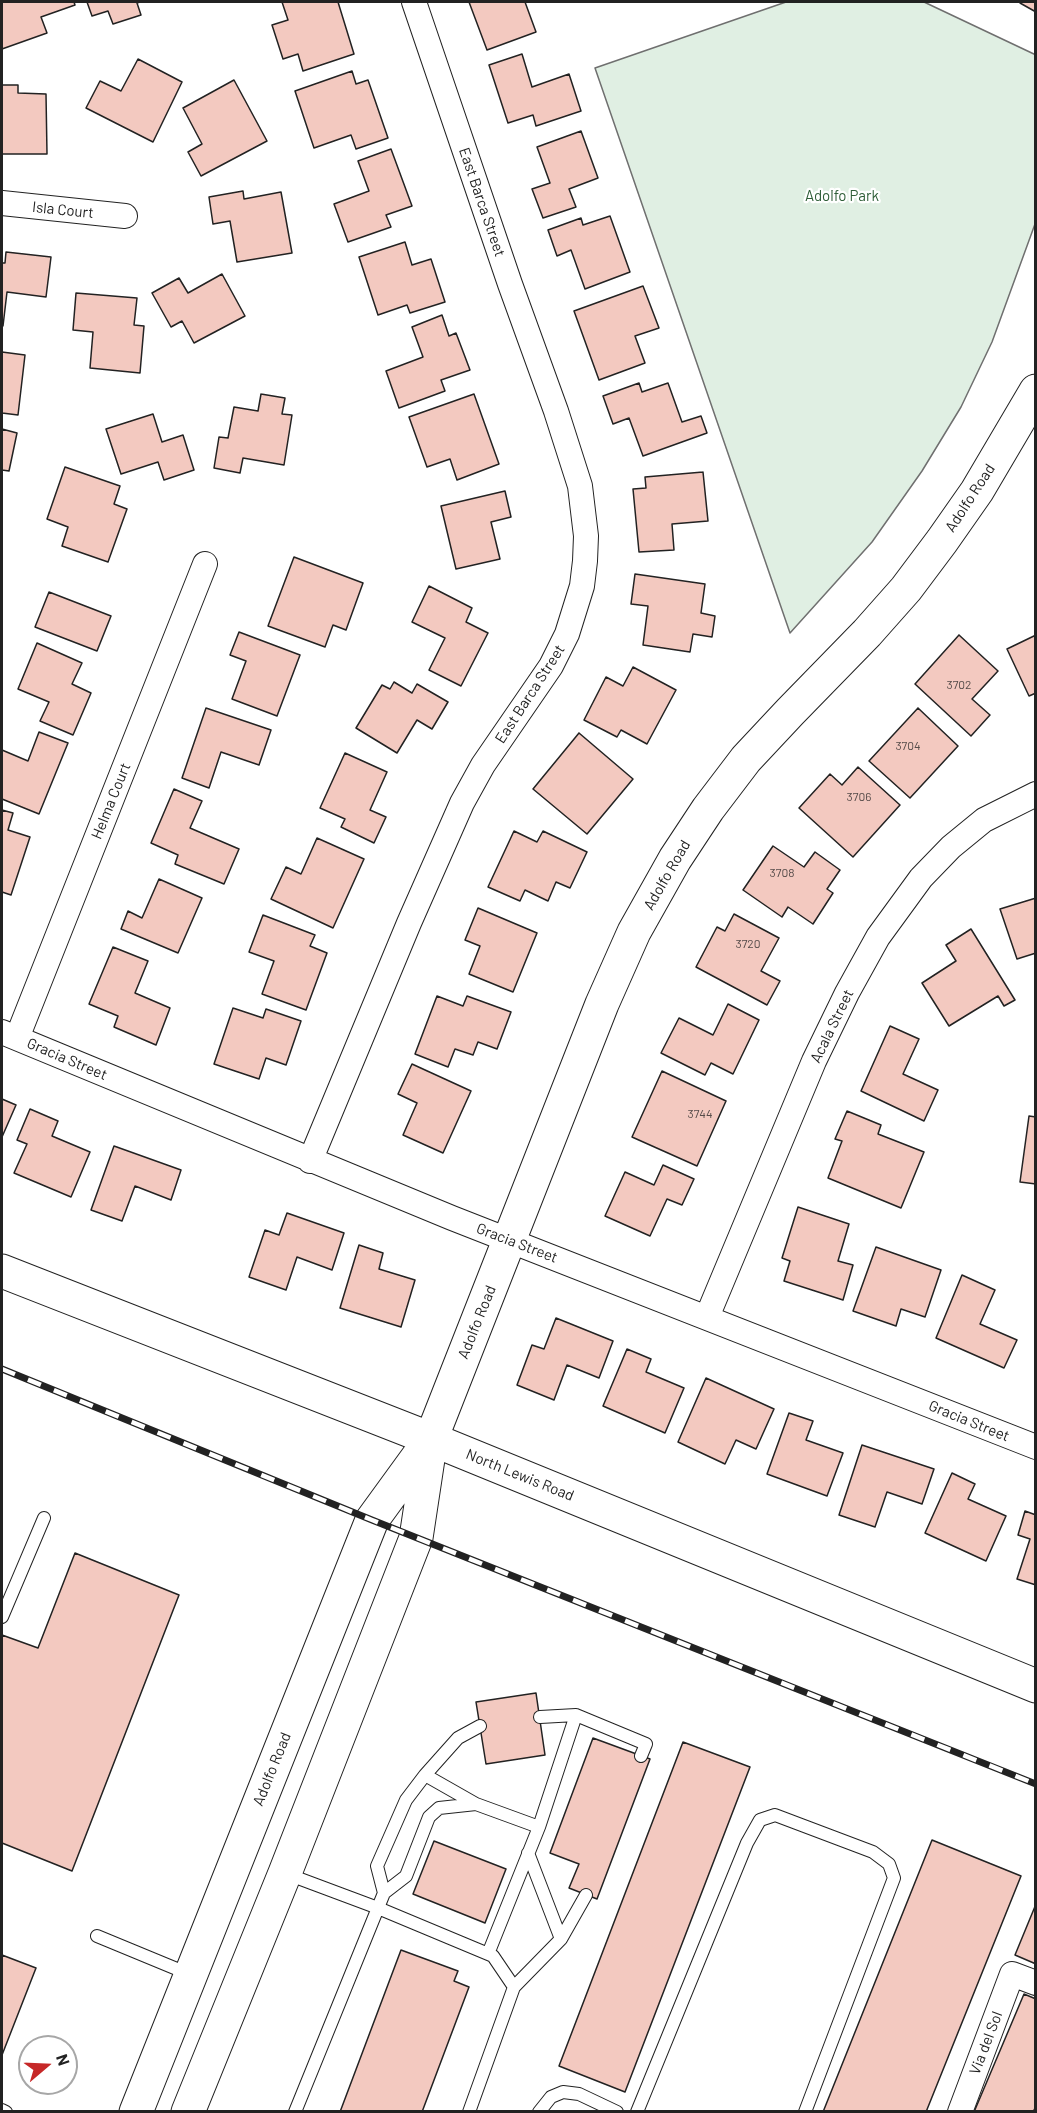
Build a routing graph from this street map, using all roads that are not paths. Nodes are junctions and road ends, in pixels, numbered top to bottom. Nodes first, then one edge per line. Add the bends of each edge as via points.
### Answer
1 (414, 2) edge
2 (2, 203) edge
3 (125, 216) dead end
4 (1035, 391) edge
5 (205, 564) dead end
6 (1035, 794) edge
7 (9, 1035) edge
8 (310, 1161) junction
9 (510, 1240) junction
10 (2, 1271) edge
11 (707, 1317) junction
12 (431, 1439) junction
13 (1035, 1447) edge
14 (44, 1518) dead end
15 (2, 1617) edge
16 (1035, 1686) edge
17 (576, 1714) junction
18 (540, 1717) dead end
19 (480, 1726) dead end
20 (640, 1756) dead end
21 (425, 1775) junction
22 (476, 1804) junction
23 (539, 1827) junction
24 (528, 1853) junction
25 (285, 1873) junction
26 (384, 1893) junction
27 (586, 1895) dead end
28 (378, 1908) junction
29 (97, 1936) dead end
30 (561, 1939) junction
31 (488, 1954) junction
32 (190, 1974) junction
33 (1035, 1983) edge
34 (514, 1987) junction
35 (2, 2109) edge
36 (6, 2112) edge
37 (136, 2112) edge
38 (188, 2112) edge
39 (295, 2112) edge
40 (469, 2112) edge
41 (539, 2112) edge
42 (617, 2112) edge
43 (637, 2112) edge
44 (805, 2112) edge
45 (960, 2112) edge

1 - 8 street, East Barca Street via 580,486 586,528 585,561 580,594 567,634 551,666 483,765 462,803
2 - 3 street, Isla Court
4 - 9 main road, Adolfo Road via 977,491 906,589 746,759 675,859 634,932 602,1004
5 - 7 street, Helma Court
6 - 11 street, Acala Street via 984,820 951,847 921,878 878,937 814,1061
7 - 8 street, Gracia Street
8 - 9 street, Gracia Street
9 - 11 street, Gracia Street
9 - 12 main road, Adolfo Road
10 - 12 main road, North Lewis Road
11 - 13 street, Gracia Street
12 - 16 main road, North Lewis Road
12 - 25 main road, Adolfo Road via 416,1538
12 - 32 main road, Adolfo Road via 372,1520
14 - 15 lane
17 - 18 lane
17 - 20 lane via 646,1744
17 - 23 lane
19 - 21 lane via 458,1738
21 - 22 lane
21 - 26 lane via 406,1800 377,1866
22 - 23 lane
22 - 26 lane via 439,1808 429,1817 405,1876
23 - 24 lane
24 - 30 lane
24 - 31 lane
25 - 28 lane
25 - 38 main road, Adolfo Road
26 - 28 lane
27 - 30 lane
28 - 31 lane
28 - 39 lane
29 - 32 lane
30 - 34 lane
31 - 34 lane
32 - 37 main road, Adolfo Road
33 - 45 street, Via del Sol via 1012,1974
34 - 40 lane
35 - 36 lane
41 - 42 lane via 551,2097 563,2092 579,2094
43 - 44 lane via 747,1843 760,1820 775,1815 873,1852 889,1864 894,1878

